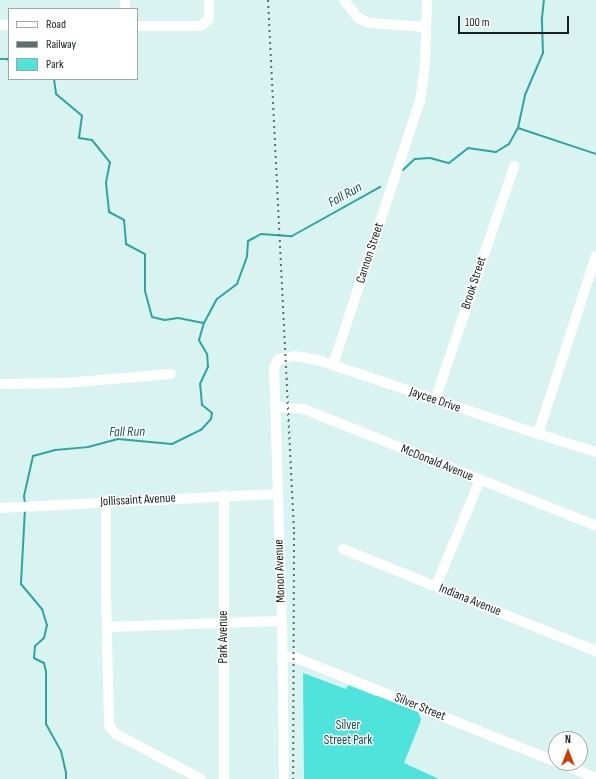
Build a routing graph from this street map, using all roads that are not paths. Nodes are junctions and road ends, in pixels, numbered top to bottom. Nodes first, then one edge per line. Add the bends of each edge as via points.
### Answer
1 (209, 0) edge
2 (344, 0) edge
3 (427, 0) edge
4 (138, 26) edge
5 (426, 27) junction
6 (514, 166) dead end
7 (596, 256) edge
8 (275, 364) joint
9 (332, 365) junction
10 (171, 374) dead end
11 (0, 384) edge
12 (435, 400) junction
13 (277, 407) junction
14 (538, 434) junction
15 (596, 452) edge
16 (480, 480) junction
17 (277, 494) junction
18 (224, 495) junction
19 (106, 501) junction
20 (0, 508) edge
21 (596, 526) edge
22 (344, 549) dead end
23 (436, 586) junction
24 (282, 620) junction
25 (223, 623) junction
26 (107, 626) junction
27 (596, 650) edge
28 (282, 657) junction
29 (548, 759) edge
30 (579, 771) edge
31 (596, 778) edge
32 (201, 779) edge
33 (224, 779) edge
34 (284, 779) edge

1 - 4 street via 209,19 200,26
2 - 5 street via 358,18 370,23
3 - 5 street, Cannon Street
5 - 9 street, Cannon Street via 420,101
6 - 12 street, Brook Street
7 - 14 street
8 - 9 street, Jaycee Drive via 280,359 300,356
8 - 13 street, Monon Avenue
9 - 12 street, Jaycee Drive
10 - 11 street via 65,383
12 - 14 street, Jaycee Drive
13 - 16 street, McDonald Avenue via 304,409
13 - 17 street, Monon Avenue
14 - 15 street, Jaycee Drive
16 - 21 street, McDonald Avenue
16 - 23 street
17 - 18 street, Jollissaint Avenue
17 - 24 street, Monon Avenue
18 - 19 street, Jollissaint Avenue
18 - 25 street, Park Avenue
19 - 20 street, Jollissaint Avenue
19 - 26 street
22 - 23 street, Indiana Avenue
23 - 27 street, Indiana Avenue
24 - 25 street
24 - 28 street, Monon Avenue
25 - 26 street
25 - 33 street, Park Avenue
26 - 32 street via 109,726 121,736
28 - 29 street, Silver Street via 294,657
28 - 34 street, Monon Avenue
30 - 31 street

